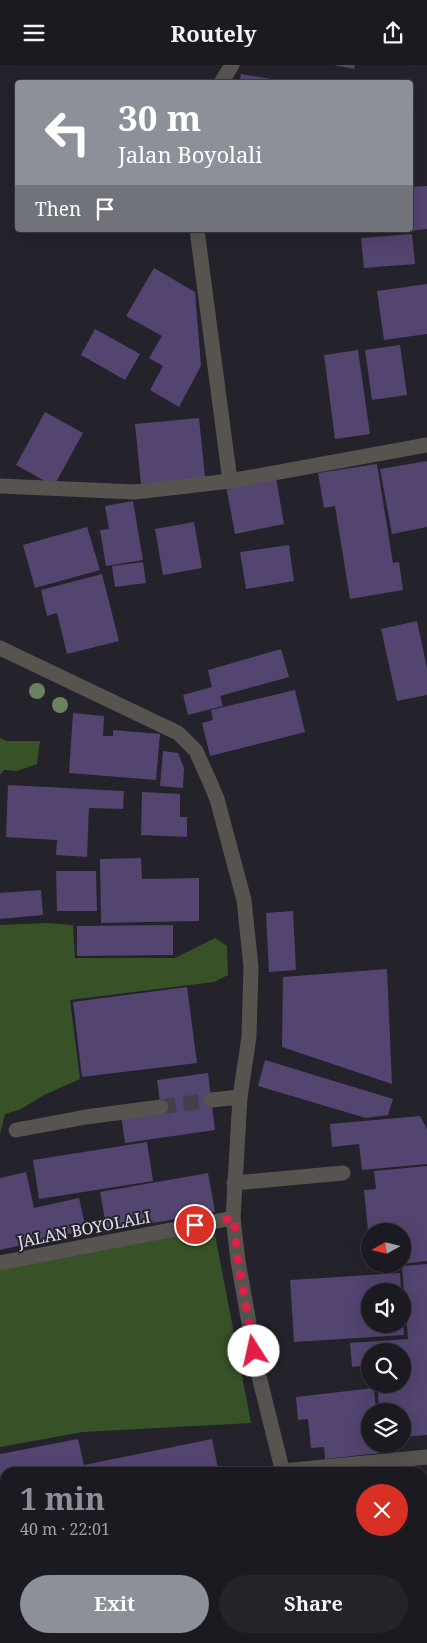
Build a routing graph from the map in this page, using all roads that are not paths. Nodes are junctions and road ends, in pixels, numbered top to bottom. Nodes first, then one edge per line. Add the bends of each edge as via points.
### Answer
1 (232, 65) edge
2 (223, 80) edge
3 (197, 232) edge
4 (427, 445) edge
5 (230, 481) junction
6 (0, 486) edge
7 (0, 647) edge
8 (240, 1097) junction
9 (212, 1100) tunnel mouth
10 (161, 1107) tunnel mouth
11 (16, 1130) dead end
12 (343, 1173) dead end
13 (234, 1183) junction
14 (234, 1218) junction
15 (0, 1263) edge
16 (427, 1457) edge
17 (282, 1467) edge
18 (331, 1467) edge

1 - 2 street
3 - 5 street
4 - 5 street
5 - 6 street via 135,493
7 - 8 street via 178,733 196,751 217,799 244,900 251,967 249,1037
8 - 9 street
8 - 13 street
10 - 11 street
12 - 13 street
13 - 14 street
14 - 15 street, JALAN BOYOLALI
14 - 17 street via 238,1261 257,1368
16 - 18 street

